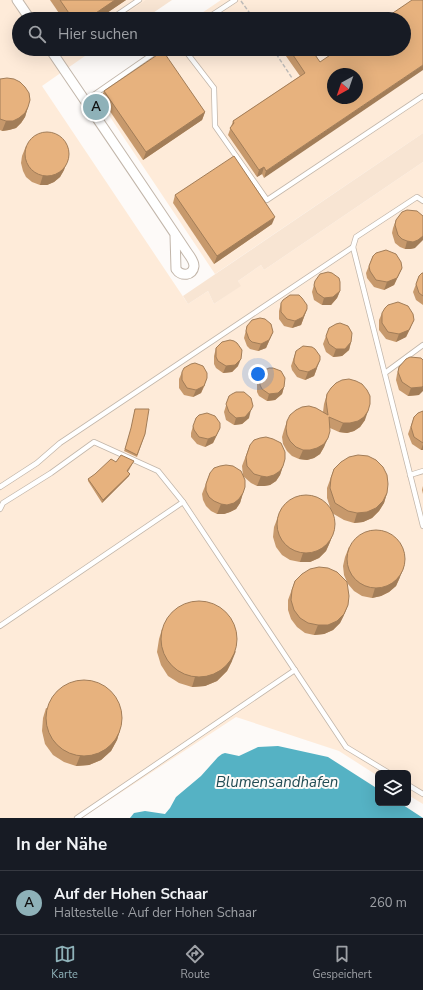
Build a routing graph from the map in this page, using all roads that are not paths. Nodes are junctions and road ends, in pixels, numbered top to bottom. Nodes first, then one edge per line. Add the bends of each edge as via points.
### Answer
1 (17, 0) edge
2 (139, 0) edge
3 (235, 0) edge
4 (25, 12) edge
5 (121, 12) edge
6 (217, 12) edge
7 (55, 56) edge
8 (150, 56) edge
9 (189, 56) edge
10 (423, 96) edge
11 (85, 101) junction
12 (423, 201) edge
13 (175, 235) dead end
14 (353, 246) junction
15 (423, 345) edge
16 (385, 373) junction
17 (423, 471) edge
18 (410, 475) junction
19 (0, 487) edge
20 (183, 502) junction
21 (0, 509) edge
22 (423, 526) edge
23 (0, 626) edge
24 (295, 670) junction
25 (384, 770) edge
26 (411, 787) edge
27 (423, 794) edge
28 (78, 818) edge

1 - 4 street
2 - 5 lane
3 - 6 lane
7 - 11 street
8 - 11 lane
9 - 10 lane via 214,88 215,126 267,200
11 - 13 street
12 - 14 lane via 417,197 356,238
14 - 16 lane
14 - 19 lane via 60,442 37,463
15 - 16 lane
16 - 18 lane
17 - 18 lane
18 - 22 lane
20 - 21 lane via 158,471 94,442 51,473 8,499
20 - 23 lane
20 - 24 lane
24 - 25 lane via 346,747
24 - 28 lane
26 - 27 lane

